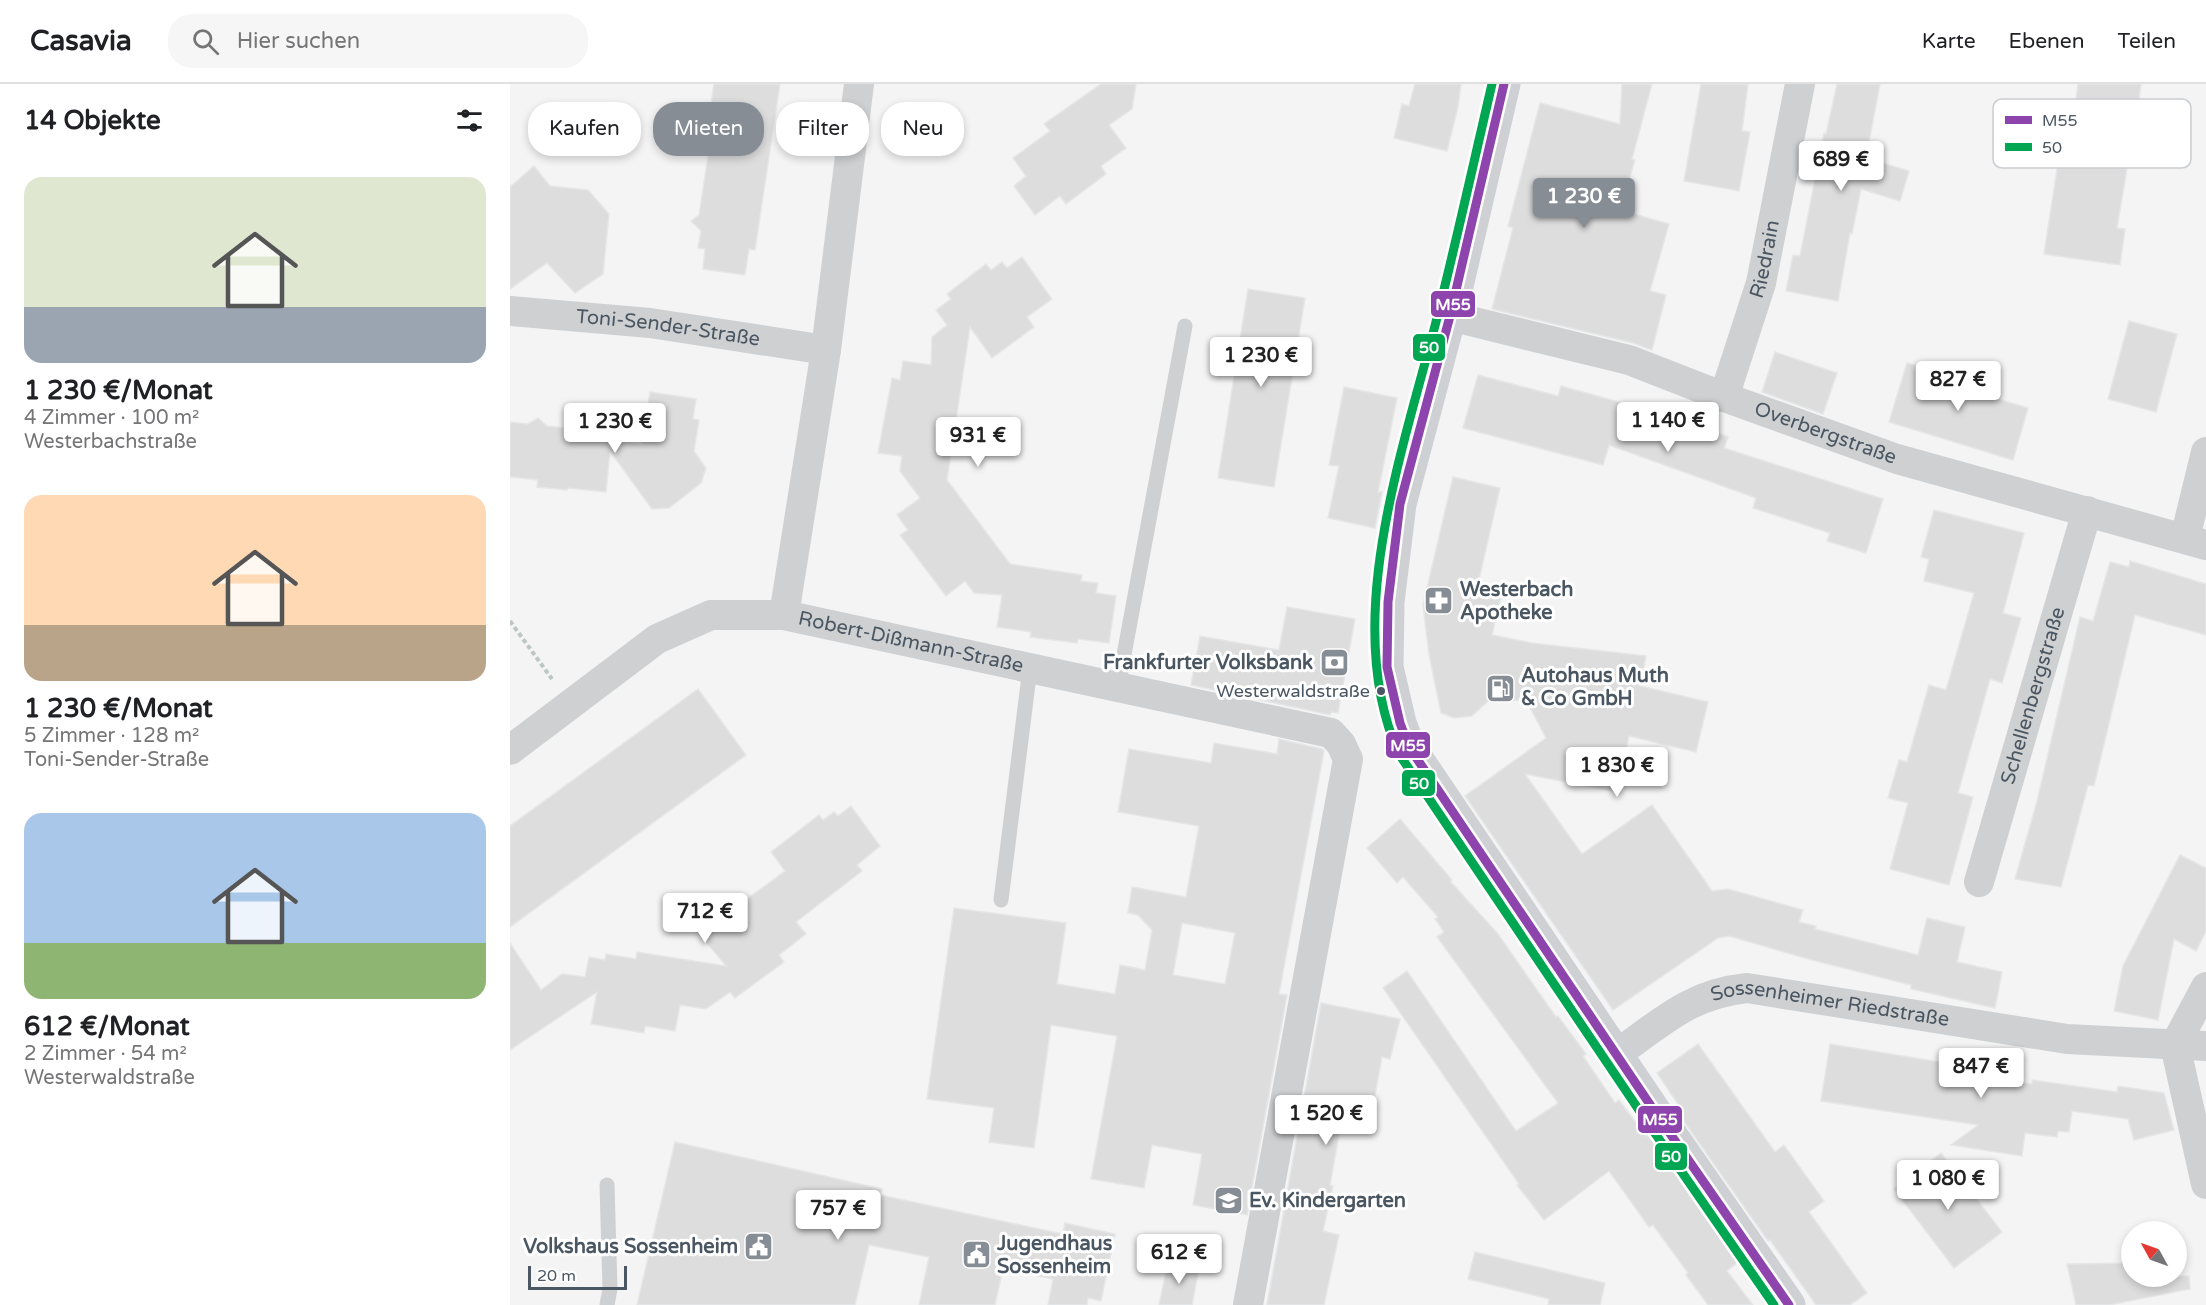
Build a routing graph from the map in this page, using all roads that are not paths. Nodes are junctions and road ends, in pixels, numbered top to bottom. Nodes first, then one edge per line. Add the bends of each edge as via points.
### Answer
1 (859, 84) edge
2 (1504, 84) edge
3 (1800, 84) edge
4 (510, 311) edge
5 (1450, 316) junction
6 (1185, 326) dead end
7 (826, 350) junction
8 (1724, 397) junction
9 (2206, 452) edge
10 (2087, 512) junction
11 (2195, 541) edge
12 (784, 615) junction
13 (1030, 668) junction
14 (1118, 687) junction
15 (510, 750) edge
16 (1979, 882) dead end
17 (1001, 900) dead end
18 (2206, 987) edge
19 (2175, 1045) junction
20 (2206, 1046) edge
21 (1617, 1054) junction
22 (2206, 1184) edge
23 (607, 1185) dead end
24 (607, 1305) edge
25 (1248, 1305) edge
26 (1789, 1305) edge

1 - 7 street
2 - 5 main road
3 - 8 street, Riedrain via 1761,283
4 - 7 street, Toni-Sender-Straße via 650,323
5 - 8 street, Overbergstraße via 1629,360
5 - 21 main road via 1401,504 1388,602 1387,667 1409,747
6 - 14 lane
7 - 12 street
8 - 10 street, Overbergstraße via 1897,459
9 - 11 street
10 - 11 street, Overbergstraße
10 - 16 street, Schellenbergstraße
12 - 13 street, Robert-Dißmann-Straße
12 - 15 street, Robert-Dißmann-Straße via 711,615 657,639
13 - 14 street, Robert-Dißmann-Straße
13 - 17 lane
14 - 25 street, Robert-Dißmann-Straße via 1331,733 1348,759
18 - 19 street
19 - 20 street, Sossenheimer Riedstraße
19 - 21 street, Sossenheimer Riedstraße via 2067,1039 1747,988 1723,990 1690,1003
19 - 22 street
21 - 26 main road
23 - 24 lane

